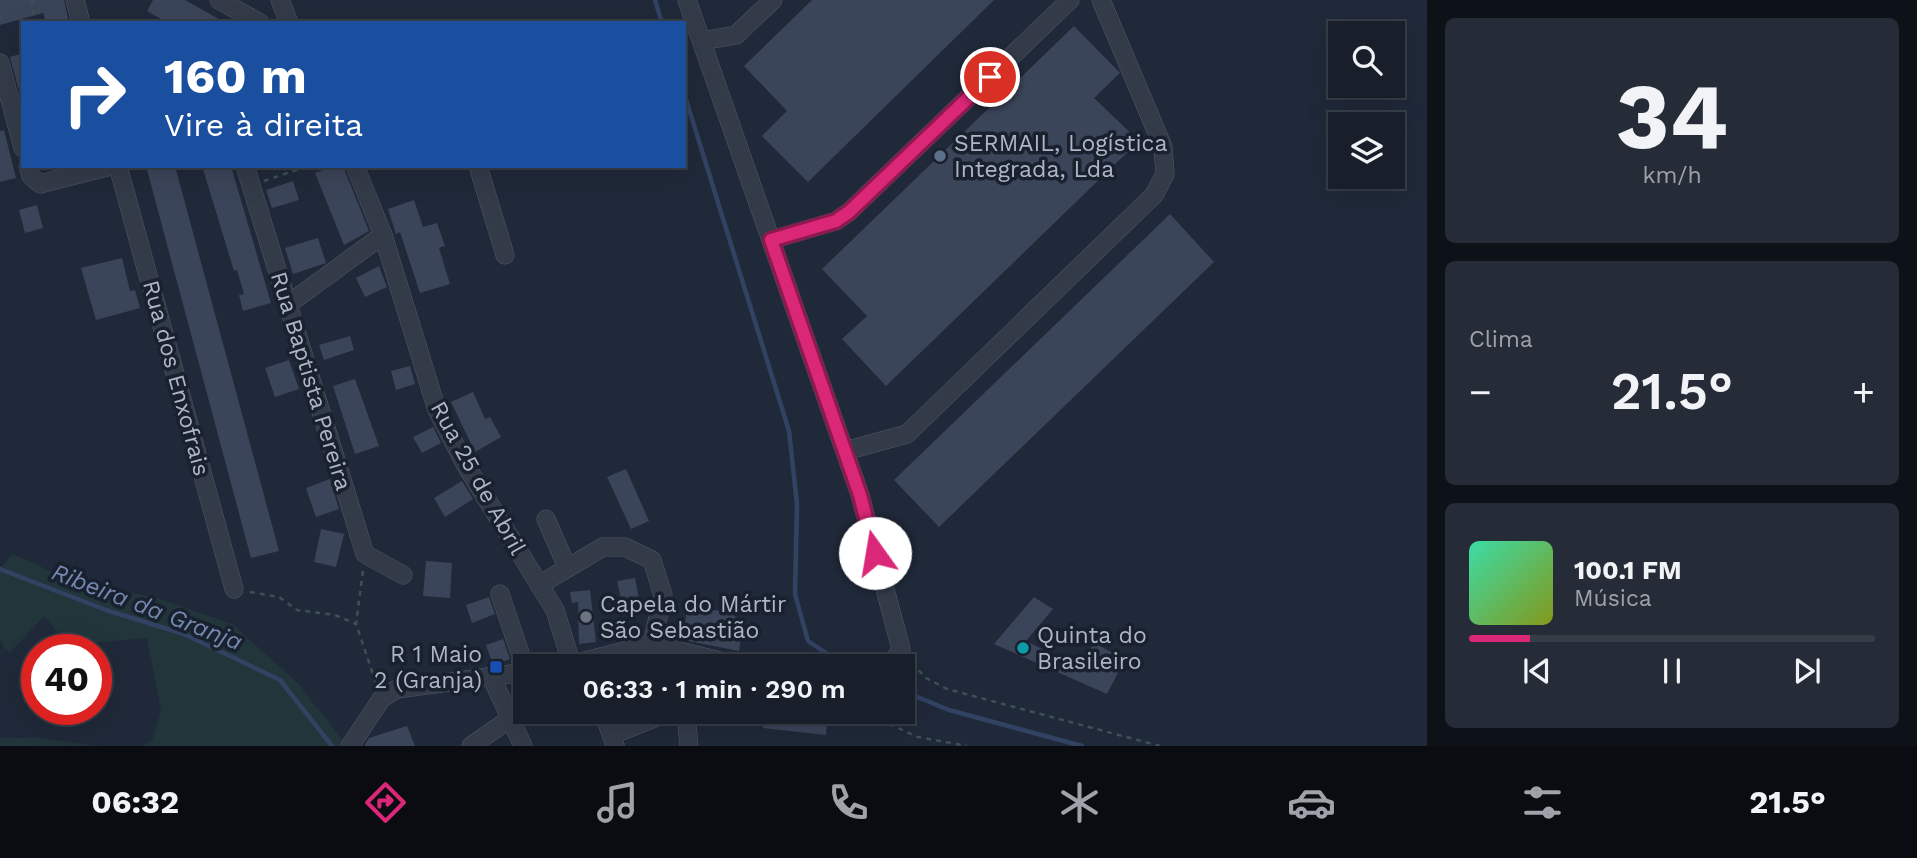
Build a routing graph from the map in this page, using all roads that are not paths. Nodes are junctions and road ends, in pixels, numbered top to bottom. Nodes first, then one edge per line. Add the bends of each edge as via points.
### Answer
1 (75, 0) edge
2 (219, 0) edge
3 (280, 0) edge
4 (687, 0) edge
5 (773, 0) edge
6 (1070, 0) edge
7 (1101, 0) edge
8 (80, 21) edge
9 (256, 21) edge
10 (288, 21) edge
11 (702, 41) junction
12 (0, 62) edge
13 (21, 141) edge
14 (28, 168) edge
15 (103, 168) edge
16 (119, 168) edge
17 (246, 168) edge
18 (356, 168) edge
19 (479, 168) edge
20 (383, 235) junction
21 (771, 240) junction
22 (505, 255) dead end
23 (288, 305) junction
24 (845, 451) junction
25 (546, 519) dead end
26 (567, 567) junction
27 (403, 575) dead end
28 (539, 585) junction
29 (234, 590) road end
30 (500, 594) dead end
31 (652, 644) junction
32 (520, 654) edge
33 (571, 654) edge
34 (617, 654) edge
35 (671, 654) edge
36 (898, 654) edge
37 (513, 672) edge
38 (491, 676) junction
39 (509, 720) junction
40 (608, 724) edge
41 (647, 724) edge
42 (687, 724) edge
43 (614, 741) edge
44 (350, 746) edge
45 (471, 746) edge
46 (523, 746) edge
47 (689, 746) edge

1 - 8 street
2 - 9 street
3 - 10 street
4 - 11 street
5 - 11 street via 736,35
6 - 21 street via 849,212 836,221
7 - 24 street via 1163,147 1165,174 1154,195 907,434
11 - 21 street
12 - 13 street
14 - 15 street via 40,184
16 - 29 street, Rua dos Enxofrais
17 - 23 street, Rua Baptista Pereira
18 - 20 street, Rua 25 de Abril
19 - 22 street
20 - 23 street
20 - 28 street, Rua 25 de Abril via 437,410
21 - 24 street
23 - 27 street, Rua Baptista Pereira via 365,554
24 - 36 street via 864,506 901,649
25 - 26 street
26 - 28 street
26 - 31 street via 603,547 625,547 652,560 663,595
28 - 33 street, Rua 25 de Abril via 555,610
30 - 32 street
31 - 34 street
31 - 35 street
37 - 38 street
38 - 39 street
38 - 44 street via 397,689 382,698
39 - 45 street
39 - 46 street
40 - 43 street
41 - 43 street
42 - 47 street

